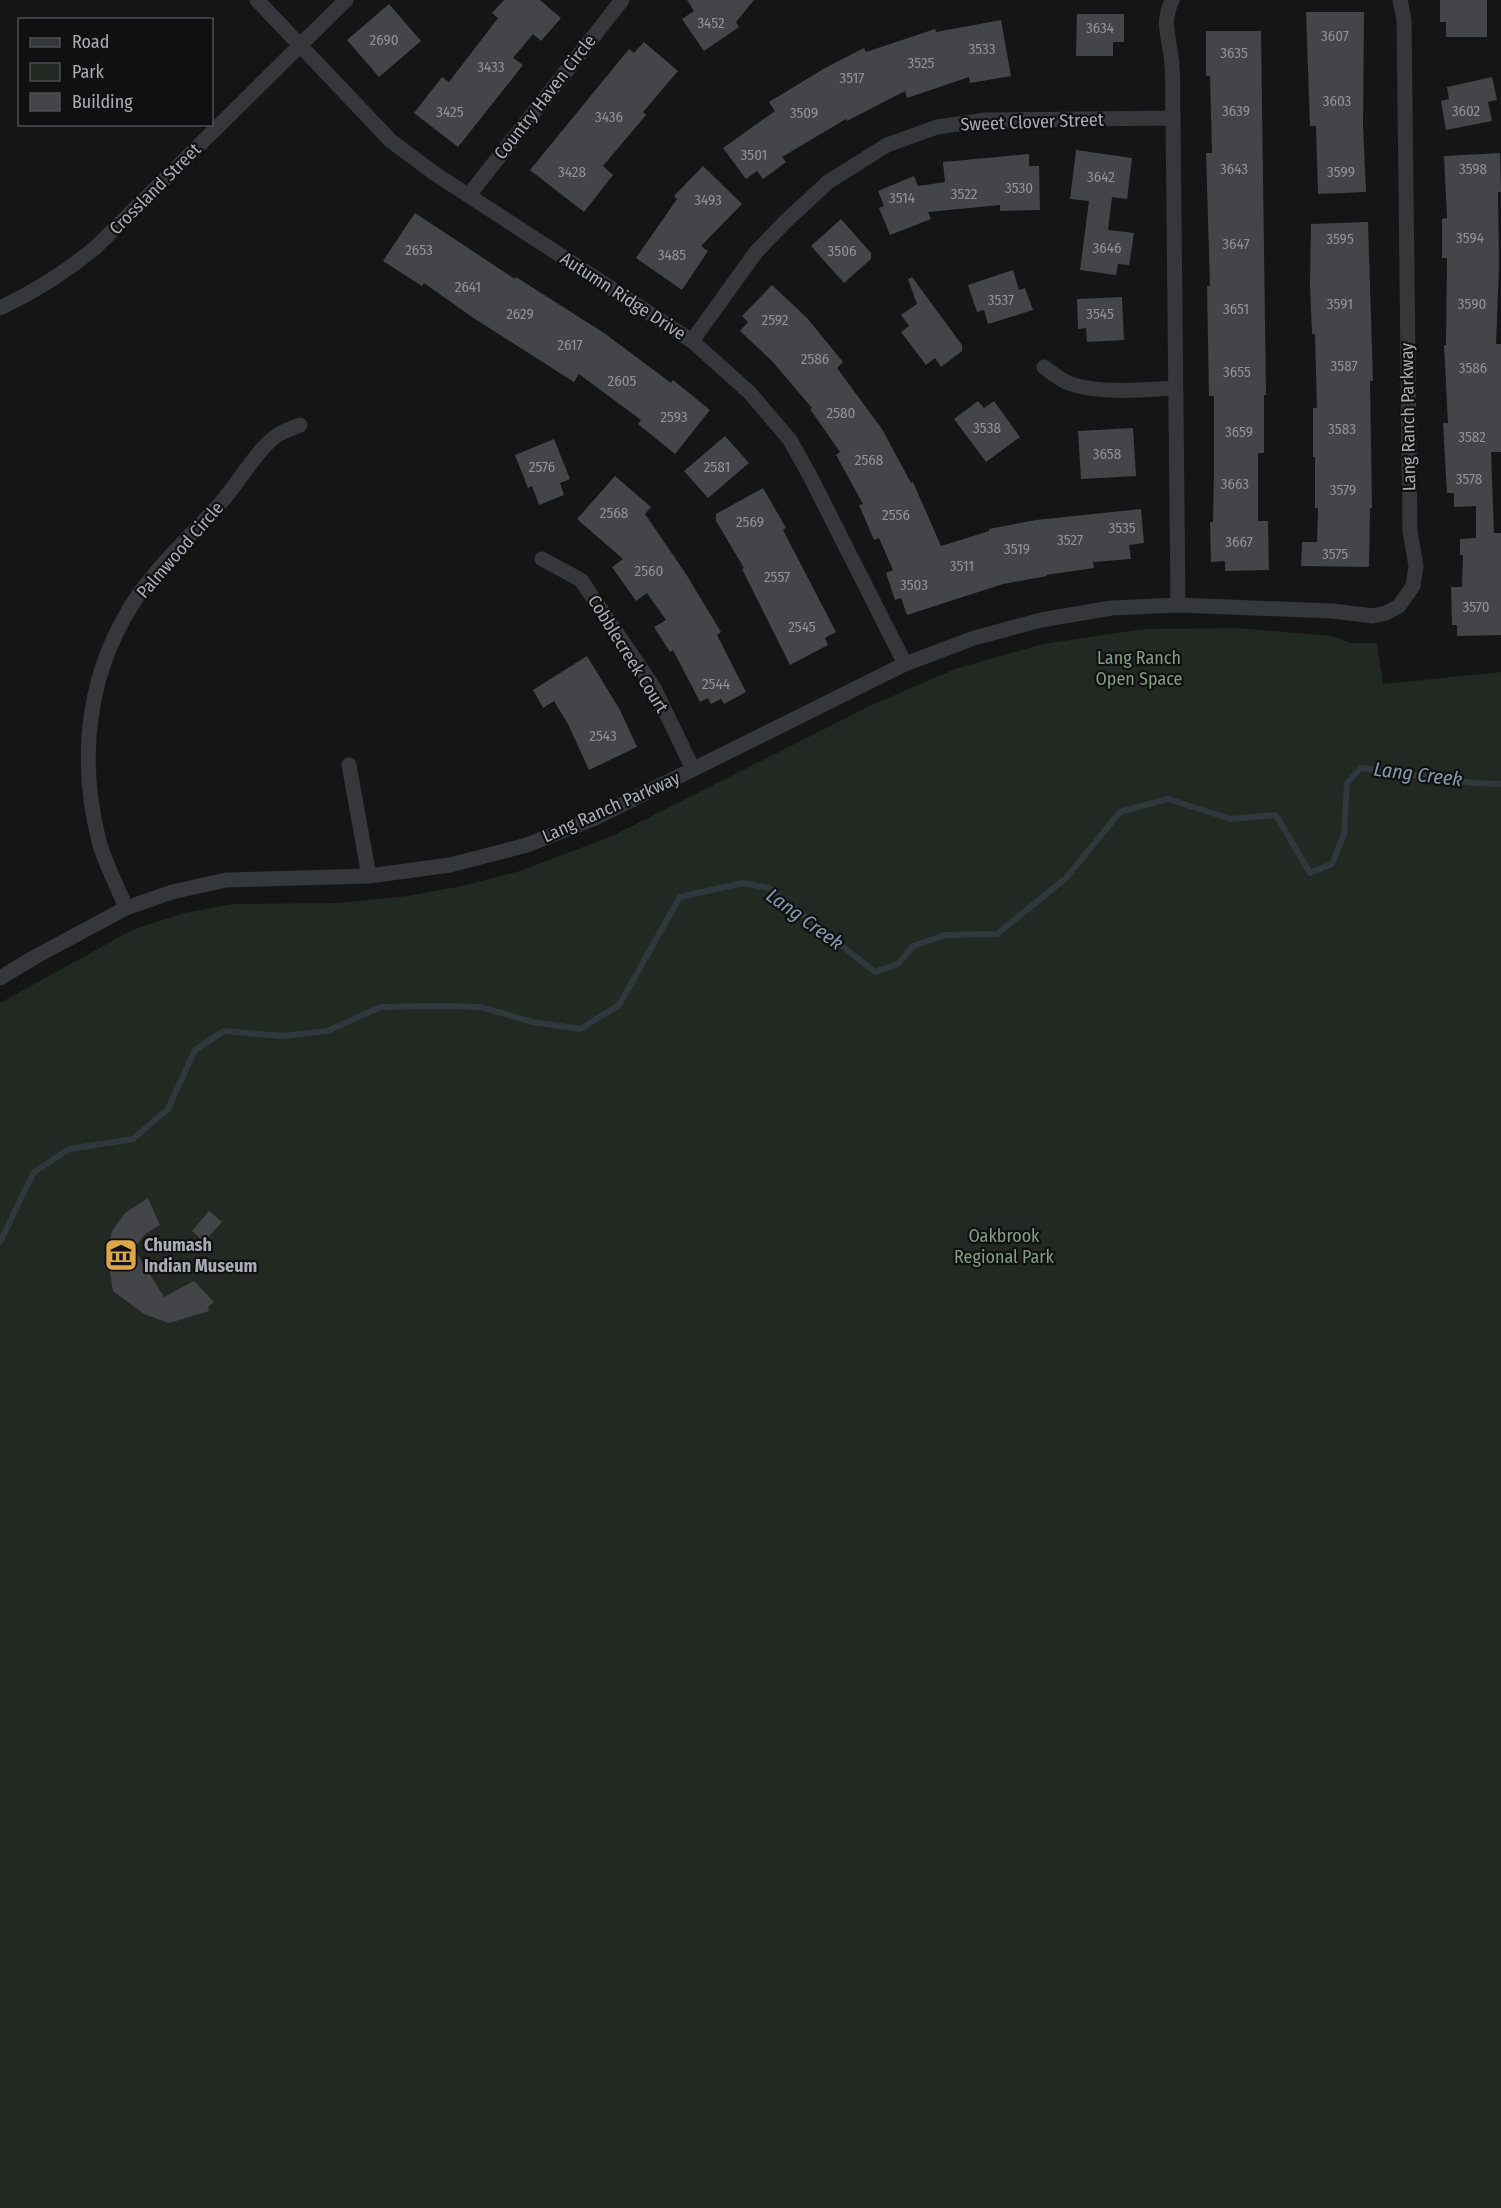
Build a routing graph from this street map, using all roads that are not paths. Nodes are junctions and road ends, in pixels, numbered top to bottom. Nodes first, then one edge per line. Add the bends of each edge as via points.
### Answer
1 (257, 0) edge
2 (346, 0) edge
3 (621, 0) edge
4 (1172, 0) edge
5 (1400, 0) edge
6 (299, 45) junction
7 (1173, 118) junction
8 (469, 195) junction
9 (0, 308) edge
10 (692, 341) junction
11 (1044, 367) dead end
12 (1175, 388) junction
13 (300, 425) dead end
14 (543, 559) dead end
15 (1178, 605) junction
16 (905, 664) junction
17 (349, 765) dead end
18 (693, 769) junction
19 (369, 876) junction
20 (126, 908) junction
21 (0, 978) edge

1 - 6 street, Autumn Ridge Drive
2 - 6 street, Crossland Street
3 - 8 street, Country Haven Circle
4 - 7 street via 1166,31
5 - 15 street, Lang Ranch Parkway via 1404,20 1410,531 1416,566 1413,586 1399,606 1373,616
6 - 8 street, Autumn Ridge Drive via 391,141
6 - 9 street, Crossland Street via 96,247 37,291
7 - 10 street, Sweet Clover Street via 986,120 938,127 887,145 828,182 786,221 756,252
7 - 12 street
8 - 10 street, Autumn Ridge Drive
10 - 16 street, Autumn Ridge Drive via 749,392 790,440
11 - 12 street via 1069,384 1089,388
12 - 15 street
13 - 20 street, Palmwood Circle via 279,434 258,455 228,496 140,593 104,664 89,725 88,782 100,843
14 - 18 street, Cobblecreek Court via 581,580 654,688
15 - 16 street, Lang Ranch Parkway via 1111,608 1041,620 974,638
16 - 18 street, Lang Ranch Parkway
17 - 19 street
18 - 19 street, Lang Ranch Parkway via 595,818 527,844 450,865
19 - 20 street, Lang Ranch Parkway via 226,880 172,892
20 - 21 street, Lang Ranch Parkway

